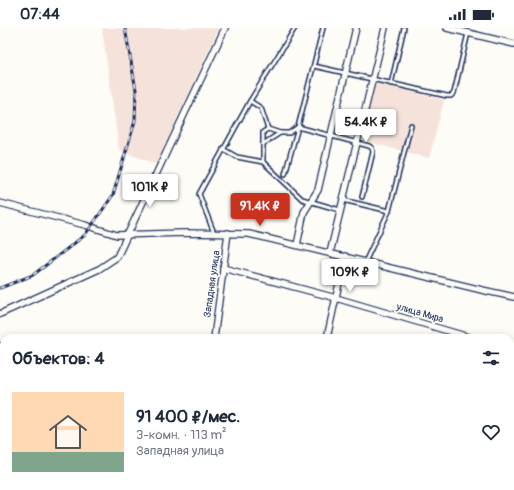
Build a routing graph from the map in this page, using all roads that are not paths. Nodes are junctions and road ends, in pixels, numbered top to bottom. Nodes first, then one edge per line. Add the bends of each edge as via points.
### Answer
1 (225, 28) edge
2 (295, 28) edge
3 (323, 28) edge
4 (356, 28) edge
5 (385, 28) edge
6 (404, 28) edge
7 (447, 28) edge
8 (468, 33) junction
9 (514, 44) edge
10 (314, 66) junction
11 (345, 74) junction
12 (372, 80) junction
13 (392, 84) junction
14 (250, 101) junction
15 (411, 125) dead end
16 (298, 127) junction
17 (268, 128) junction
18 (280, 133) junction
19 (330, 136) junction
20 (357, 142) junction
21 (263, 144) junction
22 (223, 149) junction
23 (263, 162) junction
24 (285, 174) dead end
25 (362, 197) dead end
26 (343, 200) junction
27 (310, 202) junction
28 (0, 203) edge
29 (340, 210) junction
30 (389, 211) junction
31 (214, 233) junction
32 (228, 233) junction
33 (128, 235) junction
34 (297, 245) junction
35 (330, 253) junction
36 (344, 256) junction
37 (365, 262) junction
38 (223, 268) junction
39 (514, 297) edge
40 (336, 298) junction
41 (0, 314) edge
42 (215, 334) edge
43 (328, 334) edge
44 (458, 334) edge

1 - 33 street
2 - 14 lane
3 - 10 lane
4 - 11 street
5 - 12 street
6 - 13 lane
7 - 8 street
8 - 9 street
8 - 13 lane via 454,93 451,96
10 - 11 lane
10 - 16 lane
11 - 12 lane
11 - 19 street
12 - 13 lane
12 - 20 street
14 - 17 lane via 261,108
14 - 22 lane
15 - 30 lane
16 - 18 lane via 289,133
16 - 19 lane
16 - 24 lane
17 - 18 lane
17 - 21 lane via 263,132
18 - 21 lane
19 - 20 lane
19 - 27 street via 318,190
20 - 25 lane via 369,146 373,152
20 - 26 street
21 - 23 lane
22 - 23 lane via 237,157
22 - 31 lane via 199,194
23 - 27 lane via 302,199
26 - 29 street
26 - 30 lane
27 - 29 lane
27 - 34 street via 304,212
28 - 33 street via 117,235
29 - 35 street
30 - 37 lane
31 - 32 street
31 - 33 street
32 - 34 street via 249,234
32 - 38 street, Западная улица
33 - 41 street via 117,257 99,269
34 - 35 street
35 - 36 street
36 - 37 street
36 - 40 street
37 - 39 street
38 - 40 street, улица Мира
38 - 42 street, Западная улица
40 - 43 street
40 - 44 street, улица Мира

